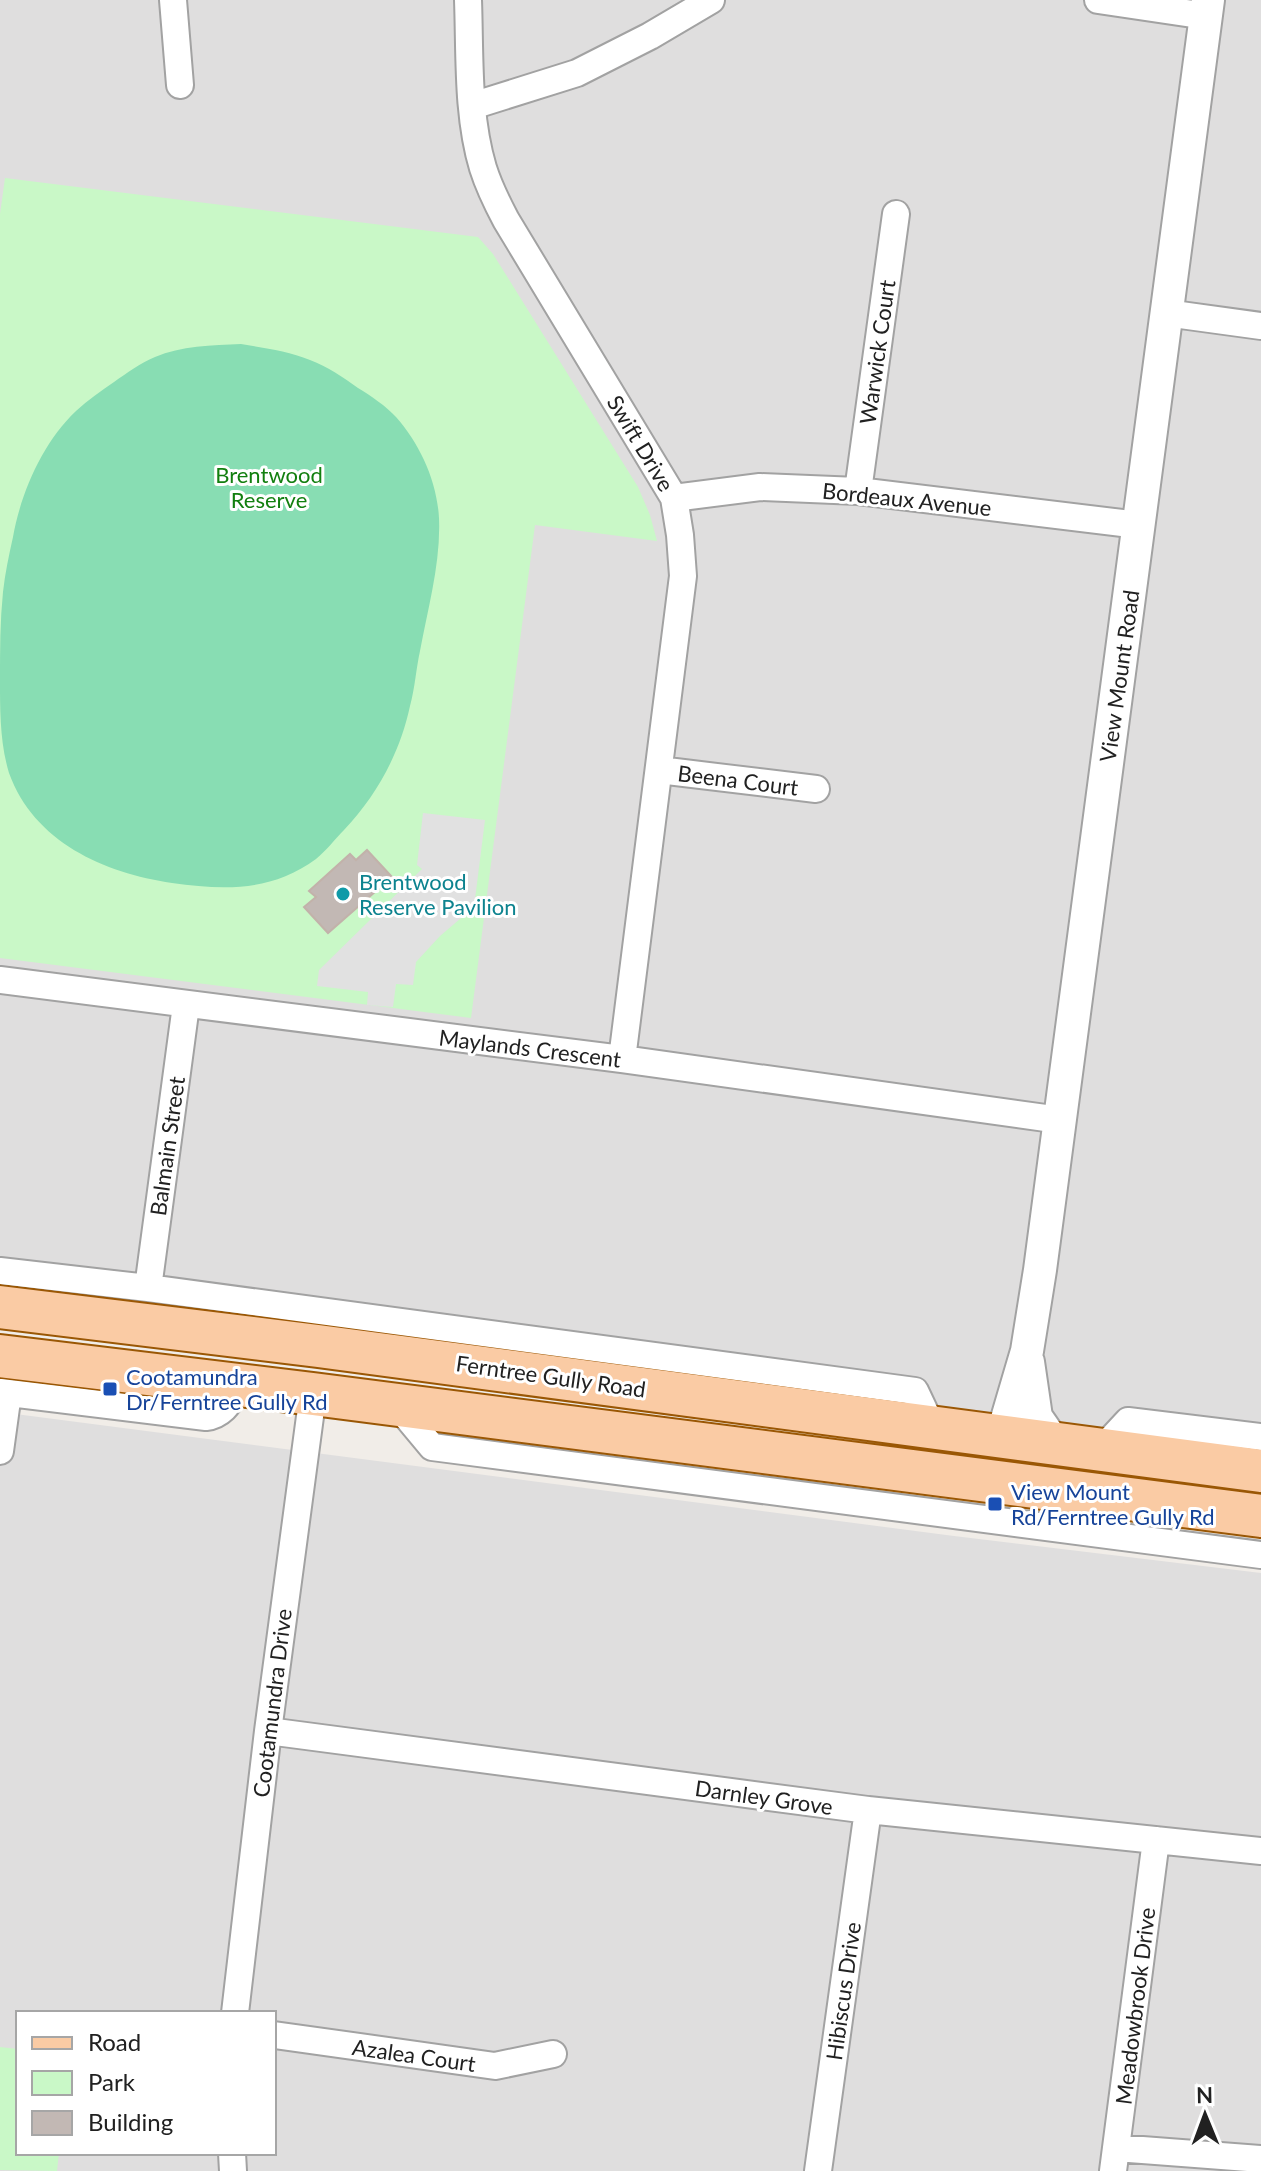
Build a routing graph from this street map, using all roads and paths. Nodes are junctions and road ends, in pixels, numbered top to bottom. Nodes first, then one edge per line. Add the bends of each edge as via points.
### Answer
1 (173, 0) edge
2 (468, 0) edge
3 (711, 0) edge
4 (1098, 0) edge
5 (1207, 8) edge
6 (180, 85) dead end
7 (472, 106) junction
8 (896, 214) dead end
9 (1166, 313) junction
10 (1261, 326) edge
11 (858, 491) junction
12 (674, 498) junction
13 (1139, 525) junction
14 (659, 770) junction
15 (816, 789) dead end
16 (0, 980) edge
17 (186, 1005) junction
18 (622, 1059) junction
19 (1060, 1120) junction
20 (0, 1271) edge
21 (148, 1288) junction
22 (0, 1307) edge
23 (318, 1346) junction
24 (1027, 1351) junction
25 (3, 1380) edge
26 (313, 1394) junction
27 (932, 1427) junction
28 (1002, 1436) junction
29 (1261, 1437) edge
30 (1054, 1443) junction
31 (1101, 1450) junction
32 (0, 1451) edge
33 (1261, 1471) edge
34 (850, 1482) junction
35 (1012, 1483) junction
36 (1261, 1516) edge
37 (1261, 1555) edge
38 (268, 1731) junction
39 (868, 1810) junction
40 (1156, 1840) junction
41 (1261, 1851) edge
42 (235, 2011) edge
43 (276, 2035) edge
44 (553, 2054) dead end
45 (1261, 2159) edge
46 (1115, 2160) edge
47 (818, 2171) edge

1 - 6 street
2 - 7 street, Swift Drive
3 - 7 street via 577,73
4 - 5 street
5 - 9 street, View Mount Road
7 - 12 street, Swift Drive via 482,166 506,220
8 - 11 street, Warwick Court
9 - 10 street
9 - 13 street, View Mount Road
11 - 12 street, Bordeaux Avenue via 760,487
11 - 13 street, Bordeaux Avenue
12 - 14 street, Swift Drive via 683,576
13 - 19 street, View Mount Road
14 - 15 street, Beena Court
14 - 18 street, Swift Drive
16 - 17 street, Maylands Crescent
17 - 18 street, Maylands Crescent
17 - 21 street, Balmain Street
18 - 19 street, Maylands Crescent
19 - 24 street, View Mount Road
20 - 21 street
21 - 27 street via 915,1391
22 - 23 main road, Ferntree Gully Road
23 - 26 main road
23 - 27 main road, Ferntree Gully Road
24 - 28 street, View Mount Road
24 - 30 street, View Mount Road via 1036,1417
25 - 26 main road via 240,1386
25 - 32 street
26 - 34 main road
26 - 38 street, Cootamundra Drive
27 - 28 main road, Ferntree Gully Road
28 - 30 main road, Ferntree Gully Road
28 - 35 main road
29 - 31 street via 1128,1421
30 - 31 main road, Ferntree Gully Road
31 - 33 main road, Ferntree Gully Road
34 - 35 main road
34 - 37 street
35 - 36 main road
38 - 39 street, Darnley Grove
38 - 42 street, Cootamundra Drive
39 - 40 street, Darnley Grove
39 - 47 street, Hibiscus Drive
40 - 41 street, Darnley Grove
40 - 46 street, Meadowbrook Drive
43 - 44 street, Azalea Court via 495,2066
45 - 46 street

